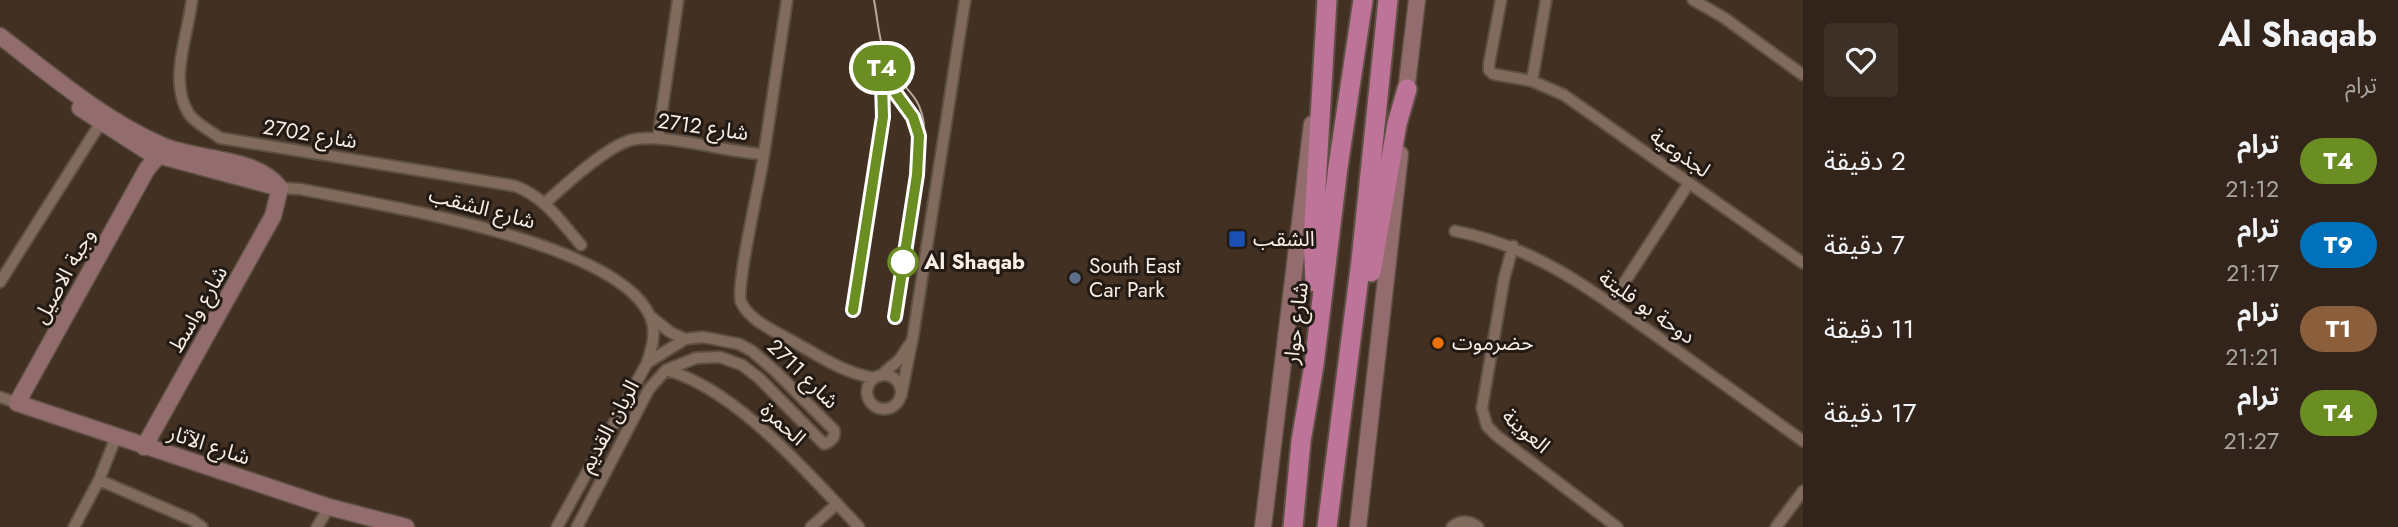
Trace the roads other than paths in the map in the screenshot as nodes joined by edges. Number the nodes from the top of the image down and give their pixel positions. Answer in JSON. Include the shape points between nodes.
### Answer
{"nodes":[{"id":1,"x":192,"y":0,"type":"edge"},
{"id":2,"x":678,"y":0,"type":"edge"},
{"id":3,"x":787,"y":0,"type":"edge"},
{"id":4,"x":965,"y":0,"type":"edge"},
{"id":5,"x":1327,"y":0,"type":"edge"},
{"id":6,"x":1363,"y":0,"type":"edge"},
{"id":7,"x":1388,"y":0,"type":"edge"},
{"id":8,"x":1417,"y":0,"type":"edge"},
{"id":9,"x":1501,"y":0,"type":"edge"},
{"id":10,"x":1546,"y":0,"type":"edge"},
{"id":11,"x":1693,"y":0,"type":"edge"},
{"id":12,"x":0,"y":36,"type":"edge"},
{"id":13,"x":0,"y":47,"type":"edge"},
{"id":14,"x":1803,"y":75,"type":"edge"},
{"id":15,"x":1532,"y":80,"type":"junction"},
{"id":16,"x":1407,"y":89,"type":"junction"},
{"id":17,"x":104,"y":118,"type":"junction"},
{"id":18,"x":658,"y":138,"type":"junction"},
{"id":19,"x":140,"y":148,"type":"junction"},
{"id":20,"x":764,"y":154,"type":"junction"},
{"id":21,"x":158,"y":156,"type":"junction"},
{"id":22,"x":147,"y":169,"type":"junction"},
{"id":23,"x":1689,"y":183,"type":"junction"},
{"id":24,"x":280,"y":188,"type":"junction"},
{"id":25,"x":545,"y":203,"type":"junction"},
{"id":26,"x":1455,"y":231,"type":"dead end"},
{"id":27,"x":581,"y":245,"type":"dead end"},
{"id":28,"x":1514,"y":246,"type":"junction"},
{"id":29,"x":1803,"y":263,"type":"edge"},
{"id":30,"x":1,"y":280,"type":"edge"},
{"id":31,"x":1611,"y":303,"type":"junction"},
{"id":32,"x":651,"y":317,"type":"junction"},
{"id":33,"x":913,"y":336,"type":"junction"},
{"id":34,"x":1317,"y":336,"type":"junction"},
{"id":35,"x":685,"y":339,"type":"junction"},
{"id":36,"x":1350,"y":343,"type":"junction"},
{"id":37,"x":647,"y":363,"type":"junction"},
{"id":38,"x":666,"y":370,"type":"junction"},
{"id":39,"x":843,"y":370,"type":"junction"},
{"id":40,"x":877,"y":377,"type":"junction"},
{"id":41,"x":901,"y":396,"type":"junction"},
{"id":42,"x":0,"y":397,"type":"edge"},
{"id":43,"x":867,"y":397,"type":"junction"},
{"id":44,"x":17,"y":403,"type":"junction"},
{"id":45,"x":116,"y":437,"type":"junction"},
{"id":46,"x":1803,"y":441,"type":"edge"},
{"id":47,"x":824,"y":444,"type":"joint"},
{"id":48,"x":144,"y":447,"type":"junction"},
{"id":49,"x":99,"y":480,"type":"junction"},
{"id":50,"x":1803,"y":491,"type":"edge"},
{"id":51,"x":1296,"y":500,"type":"junction"},
{"id":52,"x":837,"y":504,"type":"junction"},
{"id":53,"x":329,"y":507,"type":"junction"},
{"id":54,"x":75,"y":527,"type":"edge"},
{"id":55,"x":202,"y":527,"type":"edge"},
{"id":56,"x":317,"y":527,"type":"edge"},
{"id":57,"x":406,"y":527,"type":"edge"},
{"id":58,"x":557,"y":527,"type":"edge"},
{"id":59,"x":577,"y":527,"type":"edge"},
{"id":60,"x":811,"y":527,"type":"edge"},
{"id":61,"x":859,"y":527,"type":"edge"},
{"id":62,"x":1263,"y":527,"type":"edge"},
{"id":63,"x":1286,"y":527,"type":"edge"},
{"id":64,"x":1293,"y":527,"type":"edge"},
{"id":65,"x":1327,"y":527,"type":"edge"},
{"id":66,"x":1358,"y":527,"type":"edge"},
{"id":67,"x":1452,"y":527,"type":"edge"},
{"id":68,"x":1478,"y":527,"type":"edge"},
{"id":69,"x":1617,"y":527,"type":"edge"},
{"id":70,"x":1776,"y":527,"type":"edge"}],
"edges":[{"from":1,"to":25,"type":"street","name":"شارع 2702","via":[[179,78],[181,98],[191,116],[220,138],[515,187]]},
{"from":2,"to":18,"type":"street"},
{"from":3,"to":20,"type":"street","name":"شارع 2712"},
{"from":4,"to":33,"type":"street"},
{"from":5,"to":34,"type":"highway","via":[[1312,238]]},
{"from":5,"to":62,"type":"street","name":"شارع حوار"},
{"from":6,"to":34,"type":"highway","name":"شارع حوار"},
{"from":7,"to":36,"type":"highway"},
{"from":8,"to":16,"type":"street"},
{"from":9,"to":15,"type":"street","name":"لجذوعية","via":[[1489,70]]},
{"from":10,"to":15,"type":"street"},
{"from":11,"to":14,"type":"street"},
{"from":12,"to":17,"type":"street","name":"شارع الشقب"},
{"from":13,"to":17,"type":"street","name":"شارع الشقب"},
{"from":15,"to":23,"type":"street","name":"لجذوعية","via":[[1564,96]]},
{"from":16,"to":36,"type":"highway","via":[[1396,124],[1368,288]]},
{"from":16,"to":66,"type":"street"},
{"from":17,"to":19,"type":"street","name":"شارع الشقب"},
{"from":17,"to":24,"type":"street","name":"شارع الشقب","via":[[163,146],[265,173]]},
{"from":17,"to":30,"type":"street"},
{"from":18,"to":20,"type":"street","name":"شارع 2712"},
{"from":18,"to":25,"type":"street","name":"شارع 2712","via":[[621,144]]},
{"from":19,"to":21,"type":"street","name":"شارع الشقب"},
{"from":19,"to":22,"type":"street"},
{"from":20,"to":39,"type":"street","via":[[741,279],[741,302],[767,327]]},
{"from":21,"to":22,"type":"street","name":"وجبة الاصيل"},
{"from":21,"to":24,"type":"street","name":"شارع الشقب"},
{"from":22,"to":44,"type":"street","name":"وجبة الاصيل"},
{"from":23,"to":29,"type":"street","name":"لجذوعية"},
{"from":23,"to":31,"type":"street"},
{"from":24,"to":32,"type":"street","name":"شارع الشقب","via":[[496,230],[557,251],[620,282]]},
{"from":24,"to":48,"type":"street","name":"شارع واسط","via":[[274,216]]},
{"from":25,"to":27,"type":"street"},
{"from":26,"to":28,"type":"street","name":"دوحة بو فليتة"},
{"from":28,"to":31,"type":"street","name":"دوحة بو فليتة"},
{"from":28,"to":69,"type":"street","name":"العوينة","via":[[1504,279],[1482,408],[1484,420],[1497,436]]},
{"from":31,"to":46,"type":"street","name":"دوحة بو فليتة"},
{"from":32,"to":35,"type":"street","name":"شارع الشقب"},
{"from":32,"to":37,"type":"street","via":[[653,345]]},
{"from":33,"to":40,"type":"street","via":[[900,359]]},
{"from":33,"to":41,"type":"street"},
{"from":34,"to":51,"type":"highway","name":"شارع حوار"},
{"from":35,"to":37,"type":"street","name":"الريان القديم"},
{"from":35,"to":47,"type":"street","name":"شارع 2711","via":[[703,337],[752,351],[834,430]]},
{"from":36,"to":65,"type":"highway"},
{"from":37,"to":58,"type":"street","name":"الريان القديم"},
{"from":38,"to":47,"type":"street","name":"الريان القديم","via":[[696,358],[731,360],[760,378]]},
{"from":38,"to":52,"type":"street","name":"الحمرة","via":[[699,383],[753,421]]},
{"from":38,"to":59,"type":"street","name":"الريان القديم","via":[[649,390]]},
{"from":39,"to":40,"type":"street"},
{"from":39,"to":43,"type":"street"},
{"from":40,"to":41,"type":"street","via":[[887,375],[898,383]]},
{"from":40,"to":43,"type":"street","via":[[869,384]]},
{"from":41,"to":43,"type":"street","via":[[894,407],[882,410]]},
{"from":42,"to":44,"type":"street","name":"شارع الآثار"},
{"from":44,"to":45,"type":"street","name":"شارع الآثار"},
{"from":45,"to":48,"type":"street","name":"شارع الآثار"},
{"from":45,"to":49,"type":"street"},
{"from":48,"to":53,"type":"street","name":"شارع الآثار"},
{"from":49,"to":54,"type":"street"},
{"from":49,"to":55,"type":"street"},
{"from":50,"to":70,"type":"street"},
{"from":51,"to":63,"type":"highway"},
{"from":51,"to":64,"type":"highway","name":"شارع حوار"},
{"from":52,"to":60,"type":"street"},
{"from":52,"to":61,"type":"street","name":"الحمرة"},
{"from":53,"to":56,"type":"street"},
{"from":53,"to":57,"type":"street","name":"شارع الآثار"},
{"from":67,"to":68,"type":"street","via":[[1466,521]]}]}
